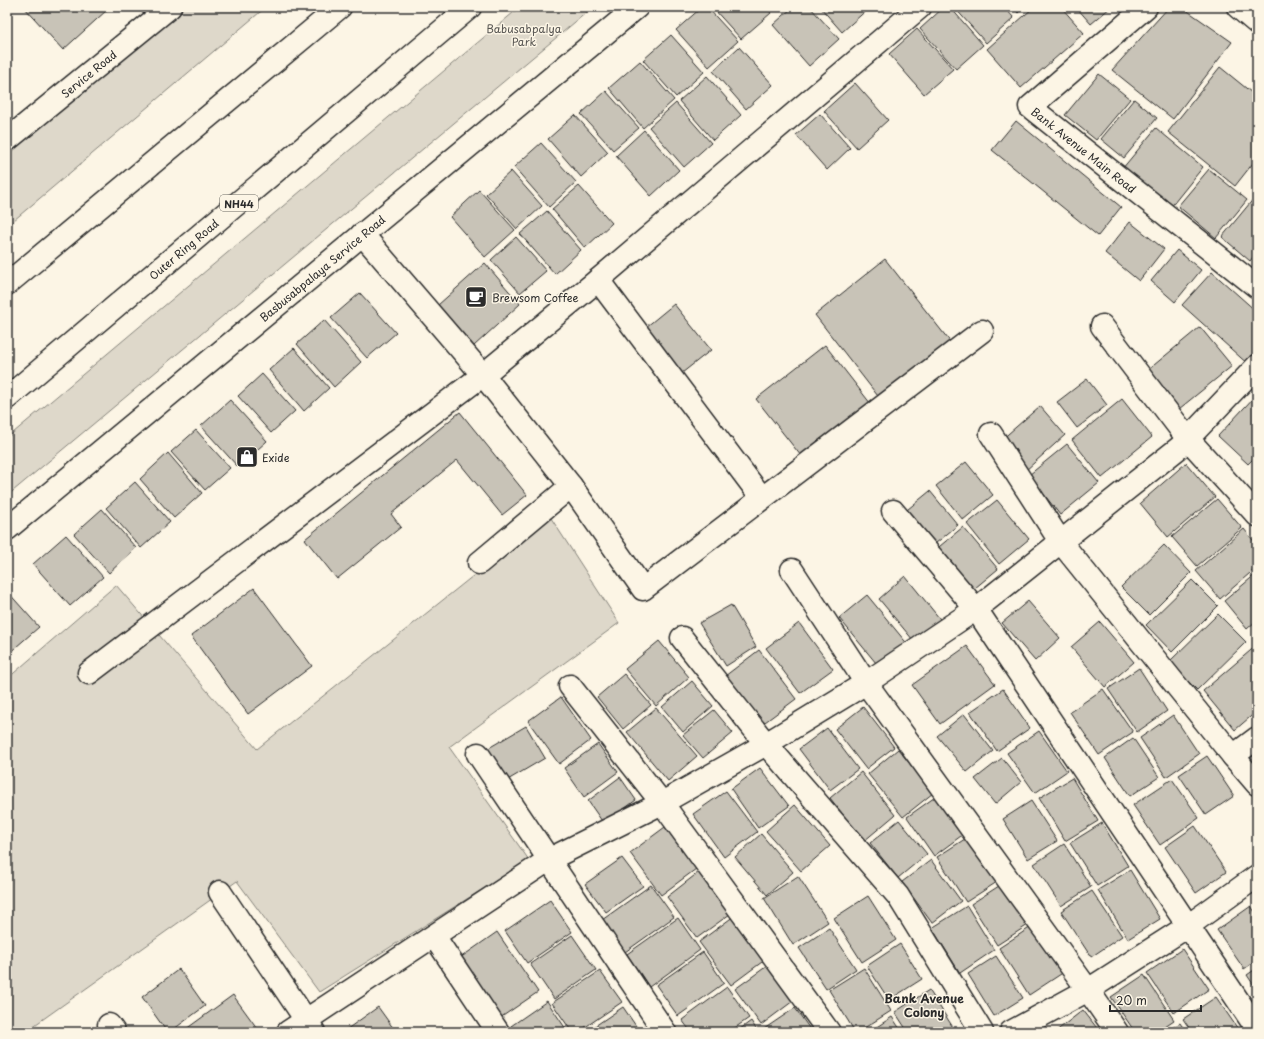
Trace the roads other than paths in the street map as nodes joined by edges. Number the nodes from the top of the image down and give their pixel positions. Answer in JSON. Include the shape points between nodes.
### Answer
{"nodes":[{"id":1,"x":170,"y":7,"type":"edge"},
{"id":2,"x":340,"y":7,"type":"edge"},
{"id":3,"x":470,"y":7,"type":"edge"},
{"id":4,"x":637,"y":7,"type":"edge"},
{"id":5,"x":920,"y":7,"type":"edge"},
{"id":6,"x":1146,"y":7,"type":"edge"},
{"id":7,"x":1238,"y":7,"type":"edge"},
{"id":8,"x":1257,"y":23,"type":"edge"},
{"id":9,"x":7,"y":140,"type":"edge"},
{"id":10,"x":362,"y":234,"type":"junction"},
{"id":11,"x":598,"y":280,"type":"junction"},
{"id":12,"x":7,"y":284,"type":"edge"},
{"id":13,"x":1257,"y":287,"type":"edge"},
{"id":14,"x":1102,"y":326,"type":"dead end"},
{"id":15,"x":982,"y":331,"type":"dead end"},
{"id":16,"x":1257,"y":366,"type":"edge"},
{"id":17,"x":483,"y":375,"type":"junction"},
{"id":18,"x":7,"y":398,"type":"edge"},
{"id":19,"x":991,"y":434,"type":"dead end"},
{"id":20,"x":1188,"y":439,"type":"junction"},
{"id":21,"x":571,"y":486,"type":"junction"},
{"id":22,"x":762,"y":498,"type":"junction"},
{"id":23,"x":893,"y":511,"type":"dead end"},
{"id":24,"x":1257,"y":515,"type":"edge"},
{"id":25,"x":7,"y":529,"type":"edge"},
{"id":26,"x":1060,"y":541,"type":"junction"},
{"id":27,"x":479,"y":563,"type":"dead end"},
{"id":28,"x":792,"y":570,"type":"dead end"},
{"id":29,"x":976,"y":609,"type":"junction"},
{"id":30,"x":682,"y":638,"type":"dead end"},
{"id":31,"x":89,"y":673,"type":"dead end"},
{"id":32,"x":866,"y":684,"type":"junction"},
{"id":33,"x":570,"y":686,"type":"dead end"},
{"id":34,"x":1257,"y":738,"type":"edge"},
{"id":35,"x":766,"y":744,"type":"junction"},
{"id":36,"x":478,"y":754,"type":"dead end"},
{"id":37,"x":1232,"y":756,"type":"junction"},
{"id":38,"x":1257,"y":784,"type":"edge"},
{"id":39,"x":662,"y":803,"type":"junction"},
{"id":40,"x":550,"y":860,"type":"junction"},
{"id":41,"x":1257,"y":876,"type":"edge"},
{"id":42,"x":220,"y":892,"type":"dead end"},
{"id":43,"x":1188,"y":926,"type":"junction"},
{"id":44,"x":434,"y":936,"type":"junction"},
{"id":45,"x":1088,"y":990,"type":"junction"},
{"id":46,"x":302,"y":1028,"type":"edge"},
{"id":47,"x":1257,"y":1029,"type":"edge"},
{"id":48,"x":498,"y":1032,"type":"edge"},
{"id":49,"x":665,"y":1032,"type":"edge"},
{"id":50,"x":829,"y":1032,"type":"edge"},
{"id":51,"x":982,"y":1032,"type":"edge"},
{"id":52,"x":1011,"y":1032,"type":"edge"},
{"id":53,"x":1117,"y":1032,"type":"edge"}],
"edges":[{"from":1,"to":9,"type":"main road","name":"Service Road"},
{"from":2,"to":12,"type":"main road"},
{"from":3,"to":18,"type":"main road","name":"Outer Ring Road","number":"NH44"},
{"from":4,"to":10,"type":"main road","name":"Basbusabpalaya Service Road"},
{"from":5,"to":11,"type":"main road"},
{"from":6,"to":13,"type":"main road","name":"Bank Avenue Main Road","via":[[1030,107]]},
{"from":7,"to":8,"type":"main road"},
{"from":10,"to":17,"type":"main road"},
{"from":10,"to":25,"type":"main road","name":"Basbusabpalaya Service Road"},
{"from":11,"to":17,"type":"main road"},
{"from":11,"to":22,"type":"main road"},
{"from":14,"to":20,"type":"main road"},
{"from":15,"to":22,"type":"main road"},
{"from":16,"to":20,"type":"main road"},
{"from":17,"to":21,"type":"main road"},
{"from":17,"to":31,"type":"main road"},
{"from":19,"to":26,"type":"main road"},
{"from":20,"to":24,"type":"main road"},
{"from":20,"to":26,"type":"main road"},
{"from":21,"to":22,"type":"main road","via":[[643,589]]},
{"from":21,"to":27,"type":"main road"},
{"from":23,"to":29,"type":"main road"},
{"from":26,"to":29,"type":"main road"},
{"from":26,"to":37,"type":"main road"},
{"from":28,"to":32,"type":"main road"},
{"from":29,"to":32,"type":"main road"},
{"from":29,"to":43,"type":"main road"},
{"from":30,"to":35,"type":"main road"},
{"from":32,"to":35,"type":"main road"},
{"from":32,"to":45,"type":"main road"},
{"from":33,"to":39,"type":"main road"},
{"from":34,"to":37,"type":"main road"},
{"from":35,"to":39,"type":"main road"},
{"from":35,"to":51,"type":"main road","via":[[898,896]]},
{"from":36,"to":40,"type":"main road"},
{"from":37,"to":38,"type":"main road"},
{"from":39,"to":40,"type":"main road"},
{"from":39,"to":50,"type":"main road"},
{"from":40,"to":44,"type":"main road"},
{"from":40,"to":49,"type":"main road"},
{"from":41,"to":43,"type":"main road"},
{"from":42,"to":46,"type":"main road"},
{"from":43,"to":45,"type":"main road"},
{"from":43,"to":47,"type":"main road"},
{"from":44,"to":46,"type":"main road"},
{"from":44,"to":48,"type":"main road"},
{"from":45,"to":52,"type":"main road"},
{"from":45,"to":53,"type":"main road"}]}
